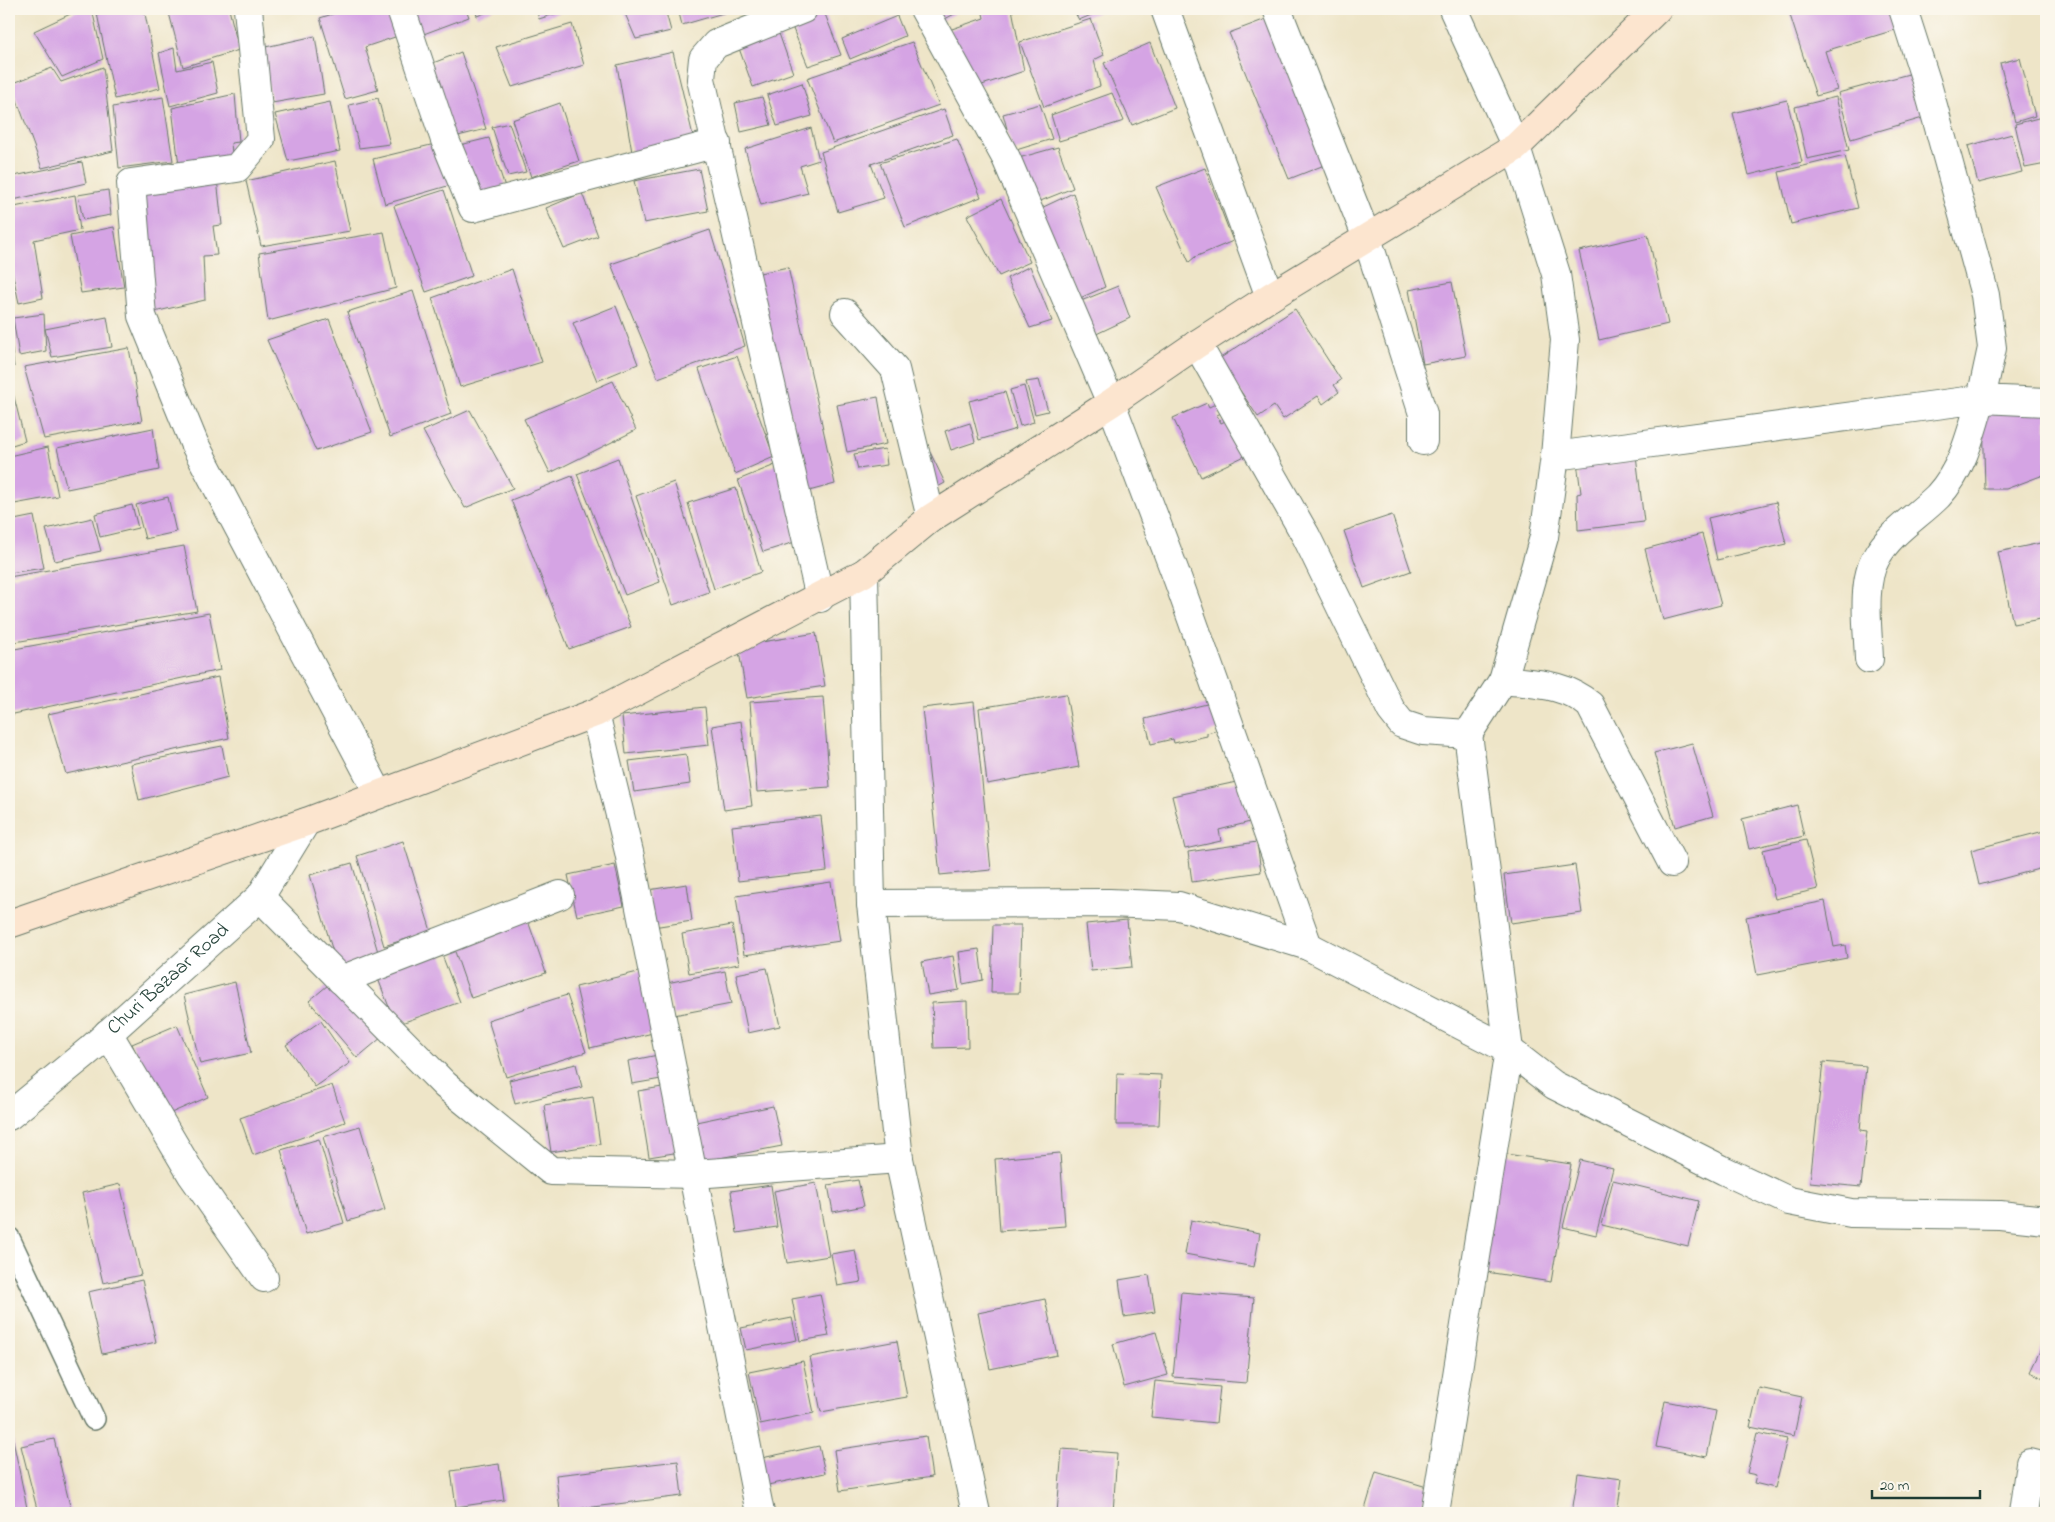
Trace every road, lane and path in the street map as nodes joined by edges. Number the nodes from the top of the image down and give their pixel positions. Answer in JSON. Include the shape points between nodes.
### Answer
{"nodes":[{"id":1,"x":248,"y":9,"type":"edge"},
{"id":2,"x":401,"y":9,"type":"edge"},
{"id":3,"x":803,"y":9,"type":"edge"},
{"id":4,"x":924,"y":9,"type":"edge"},
{"id":5,"x":1165,"y":9,"type":"edge"},
{"id":6,"x":1277,"y":9,"type":"edge"},
{"id":7,"x":1453,"y":9,"type":"edge"},
{"id":8,"x":1657,"y":9,"type":"edge"},
{"id":9,"x":1903,"y":9,"type":"edge"},
{"id":10,"x":717,"y":143,"type":"junction"},
{"id":11,"x":1516,"y":147,"type":"junction"},
{"id":12,"x":1367,"y":238,"type":"junction"},
{"id":13,"x":1270,"y":297,"type":"junction"},
{"id":14,"x":845,"y":313,"type":"dead end"},
{"id":15,"x":1197,"y":344,"type":"junction"},
{"id":16,"x":1981,"y":399,"type":"junction"},
{"id":17,"x":2046,"y":402,"type":"edge"},
{"id":18,"x":1111,"y":403,"type":"junction"},
{"id":19,"x":1423,"y":441,"type":"dead end"},
{"id":20,"x":1555,"y":456,"type":"junction"},
{"id":21,"x":932,"y":518,"type":"junction"},
{"id":22,"x":864,"y":573,"type":"junction"},
{"id":23,"x":820,"y":598,"type":"junction"},
{"id":24,"x":1869,"y":659,"type":"dead end"},
{"id":25,"x":1504,"y":680,"type":"junction"},
{"id":26,"x":594,"y":713,"type":"junction"},
{"id":27,"x":1468,"y":734,"type":"junction"},
{"id":28,"x":380,"y":794,"type":"junction"},
{"id":29,"x":306,"y":822,"type":"junction"},
{"id":30,"x":1672,"y":863,"type":"dead end"},
{"id":31,"x":560,"y":895,"type":"dead end"},
{"id":32,"x":260,"y":897,"type":"junction"},
{"id":33,"x":870,"y":904,"type":"junction"},
{"id":34,"x":9,"y":924,"type":"edge"},
{"id":35,"x":1308,"y":946,"type":"junction"},
{"id":36,"x":341,"y":980,"type":"junction"},
{"id":37,"x":108,"y":1033,"type":"junction"},
{"id":38,"x":1509,"y":1050,"type":"junction"},
{"id":39,"x":9,"y":1116,"type":"edge"},
{"id":40,"x":899,"y":1159,"type":"junction"},
{"id":41,"x":695,"y":1174,"type":"junction"},
{"id":42,"x":2046,"y":1220,"type":"edge"},
{"id":43,"x":9,"y":1238,"type":"edge"},
{"id":44,"x":264,"y":1278,"type":"dead end"},
{"id":45,"x":94,"y":1419,"type":"dead end"},
{"id":46,"x":2046,"y":1467,"type":"edge"},
{"id":47,"x":760,"y":1513,"type":"edge"},
{"id":48,"x":976,"y":1513,"type":"edge"},
{"id":49,"x":1435,"y":1513,"type":"edge"},
{"id":50,"x":2023,"y":1513,"type":"edge"}],
"edges":[{"from":1,"to":28,"type":"street","via":[[261,138],[237,168],[131,183],[142,316],[194,443]]},
{"from":2,"to":10,"type":"street","via":[[444,140],[473,208]]},
{"from":3,"to":10,"type":"street","via":[[716,44],[703,59],[701,79]]},
{"from":4,"to":18,"type":"street","via":[[1006,158]]},
{"from":5,"to":13,"type":"street"},
{"from":6,"to":12,"type":"street"},
{"from":7,"to":11,"type":"street"},
{"from":8,"to":11,"type":"main road"},
{"from":9,"to":16,"type":"street","via":[[1985,295],[1992,348]]},
{"from":10,"to":23,"type":"street","via":[[744,274]]},
{"from":11,"to":12,"type":"main road"},
{"from":11,"to":20,"type":"street","via":[[1558,284],[1565,340]]},
{"from":12,"to":13,"type":"main road"},
{"from":12,"to":19,"type":"street","via":[[1423,414]]},
{"from":13,"to":15,"type":"main road"},
{"from":14,"to":21,"type":"street","via":[[895,369]]},
{"from":15,"to":18,"type":"main road"},
{"from":15,"to":27,"type":"street","via":[[1306,536],[1391,710],[1402,724]]},
{"from":16,"to":17,"type":"street"},
{"from":16,"to":20,"type":"street"},
{"from":16,"to":24,"type":"street","via":[[1967,447],[1954,473],[1938,495],[1892,536],[1875,558],[1868,586]]},
{"from":18,"to":21,"type":"main road"},
{"from":18,"to":35,"type":"street","via":[[1178,580]]},
{"from":20,"to":25,"type":"street","via":[[1544,537]]},
{"from":21,"to":22,"type":"main road"},
{"from":22,"to":23,"type":"main road"},
{"from":22,"to":33,"type":"street"},
{"from":23,"to":26,"type":"main road"},
{"from":25,"to":27,"type":"street"},
{"from":25,"to":30,"type":"street","via":[[1576,693],[1590,705]]},
{"from":26,"to":28,"type":"main road"},
{"from":26,"to":41,"type":"street","via":[[629,852]]},
{"from":27,"to":38,"type":"street"},
{"from":28,"to":29,"type":"main road"},
{"from":29,"to":32,"type":"street","name":"Churi Bazaar Road"},
{"from":29,"to":34,"type":"main road"},
{"from":31,"to":36,"type":"street"},
{"from":32,"to":36,"type":"street"},
{"from":32,"to":37,"type":"street","name":"Churi Bazaar Road"},
{"from":33,"to":35,"type":"street","via":[[1109,903],[1179,906]]},
{"from":33,"to":40,"type":"street"},
{"from":35,"to":38,"type":"street"},
{"from":36,"to":41,"type":"street","via":[[445,1085],[551,1171]]},
{"from":37,"to":39,"type":"street","name":"Churi Bazaar Road"},
{"from":37,"to":44,"type":"street","via":[[192,1175]]},
{"from":38,"to":42,"type":"street","via":[[1554,1085],[1789,1201],[1851,1213],[2000,1215]]},
{"from":38,"to":49,"type":"street"},
{"from":40,"to":41,"type":"street"},
{"from":40,"to":48,"type":"street"},
{"from":41,"to":47,"type":"street"},
{"from":43,"to":45,"type":"lane"},
{"from":46,"to":50,"type":"street","via":[[2030,1464]]}]}
